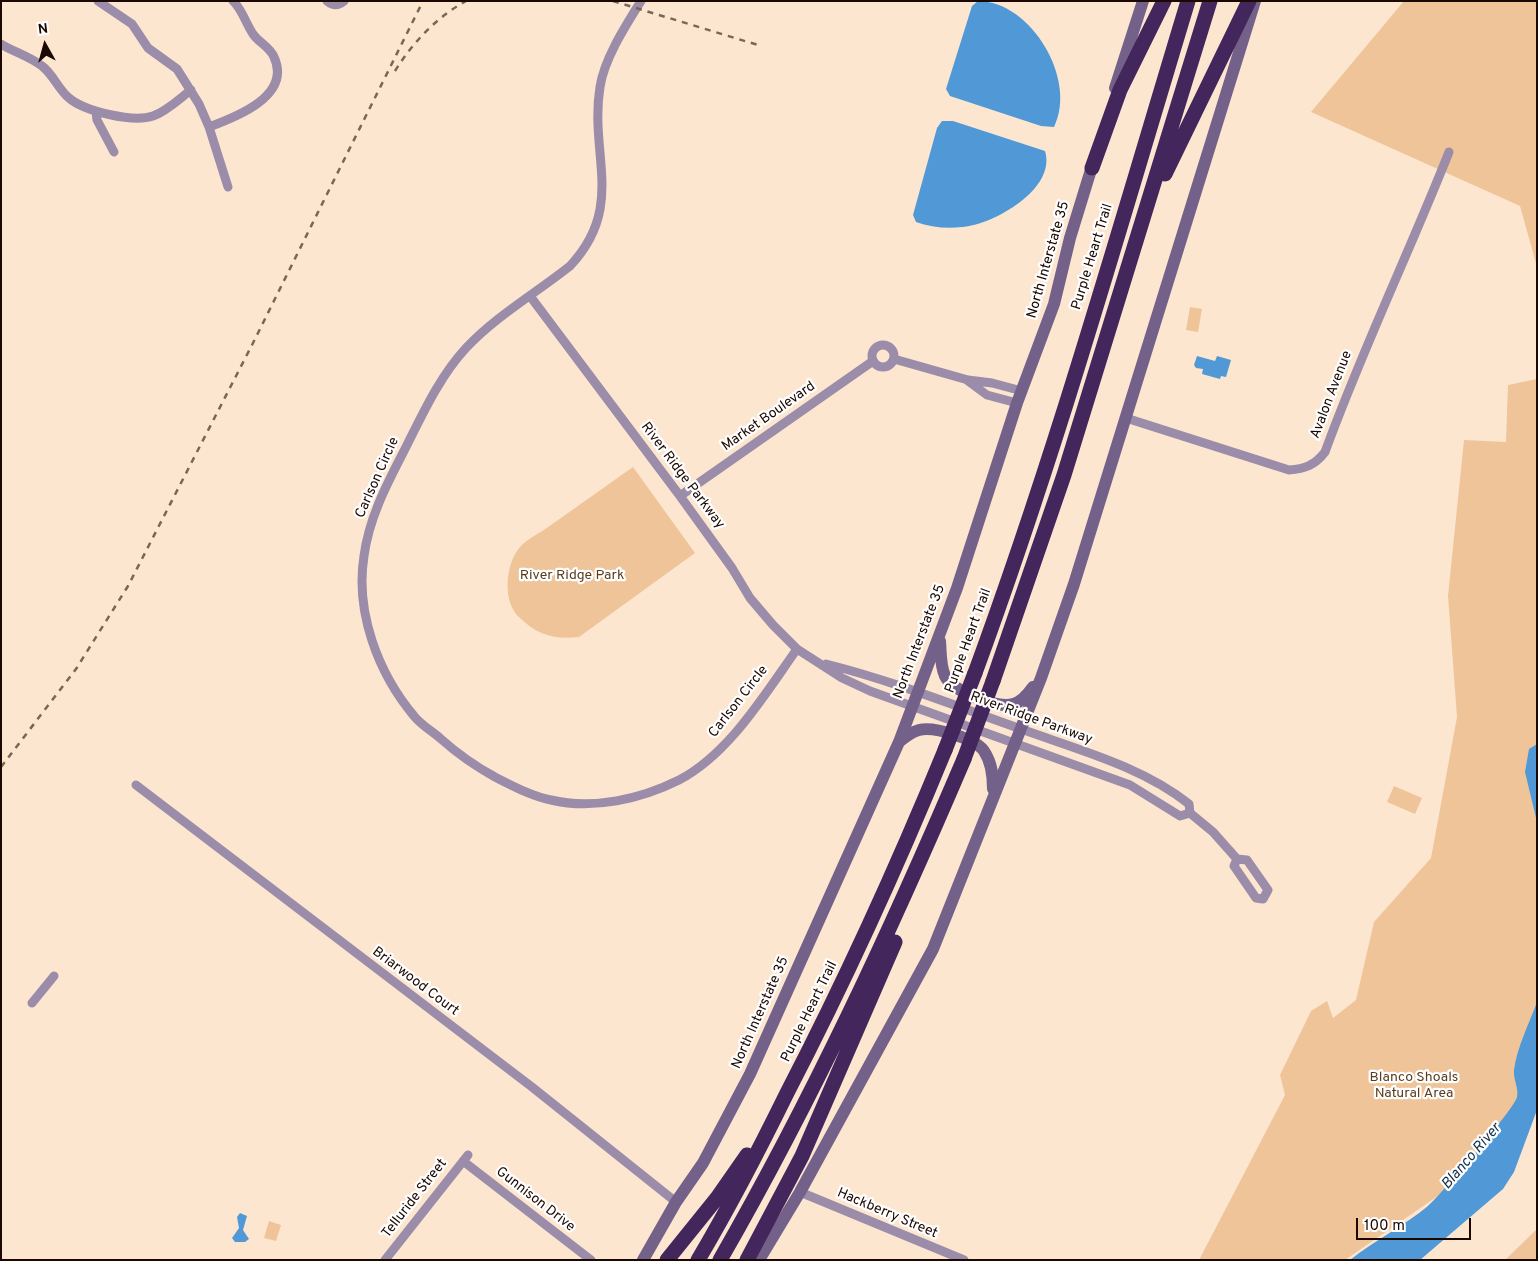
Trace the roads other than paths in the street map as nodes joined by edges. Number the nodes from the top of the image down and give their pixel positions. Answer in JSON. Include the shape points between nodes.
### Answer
{"nodes":[{"id":1,"x":98,"y":1,"type":"edge"},
{"id":2,"x":233,"y":1,"type":"edge"},
{"id":3,"x":327,"y":1,"type":"edge"},
{"id":4,"x":344,"y":1,"type":"edge"},
{"id":5,"x":641,"y":1,"type":"edge"},
{"id":6,"x":1143,"y":1,"type":"edge"},
{"id":7,"x":1164,"y":1,"type":"edge"},
{"id":8,"x":1188,"y":1,"type":"edge"},
{"id":9,"x":1210,"y":1,"type":"edge"},
{"id":10,"x":1249,"y":1,"type":"edge"},
{"id":11,"x":1255,"y":1,"type":"edge"},
{"id":12,"x":1,"y":44,"type":"edge"},
{"id":13,"x":191,"y":90,"type":"junction"},
{"id":14,"x":96,"y":112,"type":"junction"},
{"id":15,"x":209,"y":127,"type":"junction"},
{"id":16,"x":114,"y":152,"type":"dead end"},
{"id":17,"x":1449,"y":152,"type":"dead end"},
{"id":18,"x":1092,"y":168,"type":"junction"},
{"id":19,"x":228,"y":187,"type":"dead end"},
{"id":20,"x":1142,"y":223,"type":"junction"},
{"id":21,"x":530,"y":296,"type":"junction"},
{"id":22,"x":894,"y":359,"type":"junction"},
{"id":23,"x":873,"y":361,"type":"junction"},
{"id":24,"x":968,"y":380,"type":"junction"},
{"id":25,"x":1019,"y":397,"type":"junction"},
{"id":26,"x":1126,"y":418,"type":"junction"},
{"id":27,"x":680,"y":496,"type":"junction"},
{"id":28,"x":940,"y":636,"type":"junction"},
{"id":29,"x":797,"y":649,"type":"junction"},
{"id":30,"x":820,"y":662,"type":"junction"},
{"id":31,"x":1041,"y":678,"type":"junction"},
{"id":32,"x":918,"y":692,"type":"junction"},
{"id":33,"x":912,"y":706,"type":"junction"},
{"id":34,"x":1020,"y":729,"type":"junction"},
{"id":35,"x":899,"y":742,"type":"junction"},
{"id":36,"x":1015,"y":742,"type":"junction"},
{"id":37,"x":964,"y":759,"type":"junction"},
{"id":38,"x":136,"y":785,"type":"dead end"},
{"id":39,"x":994,"y":794,"type":"junction"},
{"id":40,"x":1190,"y":813,"type":"junction"},
{"id":41,"x":1237,"y":859,"type":"junction"},
{"id":42,"x":54,"y":976,"type":"dead end"},
{"id":43,"x":32,"y":1003,"type":"dead end"},
{"id":44,"x":788,"y":1093,"type":"junction"},
{"id":45,"x":465,"y":1158,"type":"joint"},
{"id":46,"x":800,"y":1192,"type":"junction"},
{"id":47,"x":676,"y":1202,"type":"junction"},
{"id":48,"x":385,"y":1260,"type":"edge"},
{"id":49,"x":591,"y":1260,"type":"edge"},
{"id":50,"x":643,"y":1260,"type":"edge"},
{"id":51,"x":667,"y":1260,"type":"edge"},
{"id":52,"x":698,"y":1260,"type":"edge"},
{"id":53,"x":720,"y":1260,"type":"edge"},
{"id":54,"x":747,"y":1260,"type":"edge"},
{"id":55,"x":759,"y":1260,"type":"edge"},
{"id":56,"x":964,"y":1260,"type":"edge"}],
"edges":[{"from":1,"to":13,"type":"street","via":[[132,24],[148,48],[177,69]]},
{"from":2,"to":15,"type":"street","via":[[253,36],[274,56],[274,84],[257,104]]},
{"from":3,"to":4,"type":"street","via":[[340,5]]},
{"from":5,"to":21,"type":"street","name":"Carlson Circle","via":[[616,43],[600,85],[601,210],[581,254]]},
{"from":6,"to":18,"type":"main road","name":"North Interstate 35"},
{"from":7,"to":18,"type":"highway","via":[[1120,90]]},
{"from":8,"to":44,"type":"highway","name":"Purple Heart Trail","bridge":true,"via":[[1003,597],[945,750],[876,912]]},
{"from":9,"to":20,"type":"highway"},
{"from":10,"to":20,"type":"highway"},
{"from":11,"to":26,"type":"main road"},
{"from":12,"to":14,"type":"street","via":[[44,67],[68,97]]},
{"from":13,"to":14,"type":"street","via":[[151,117]]},
{"from":13,"to":15,"type":"street"},
{"from":14,"to":16,"type":"street"},
{"from":15,"to":19,"type":"street"},
{"from":17,"to":26,"type":"street","name":"Avalon Avenue","via":[[1352,376],[1325,452],[1318,461],[1308,467],[1289,470]]},
{"from":18,"to":25,"type":"main road","name":"North Interstate 35","via":[[1054,304]]},
{"from":20,"to":37,"type":"highway","bridge":true,"via":[[1040,550]]},
{"from":21,"to":27,"type":"street","name":"River Ridge Parkway"},
{"from":21,"to":29,"type":"street","name":"Carlson Circle","via":[[467,347],[443,376],[373,516],[363,556],[362,591],[371,641],[386,674],[415,719],[460,756],[524,792],[552,801],[584,804],[617,800],[654,791],[709,760],[731,738]]},
{"from":22,"to":23,"type":"street","name":"Market Boulevard","via":[[884,367]]},
{"from":22,"to":23,"type":"street","name":"Market Boulevard","via":[[892,350],[881,345],[873,351]]},
{"from":22,"to":24,"type":"street","name":"Market Boulevard"},
{"from":23,"to":27,"type":"street","name":"Market Boulevard"},
{"from":24,"to":25,"type":"street","name":"Market Boulevard","via":[[992,383]]},
{"from":24,"to":25,"type":"street","name":"Market Boulevard","via":[[987,395]]},
{"from":25,"to":28,"type":"main road","name":"North Interstate 35"},
{"from":26,"to":31,"type":"main road"},
{"from":27,"to":29,"type":"street","name":"River Ridge Parkway","via":[[750,598]]},
{"from":28,"to":31,"type":"main road","via":[[945,676],[955,689],[1002,706],[1015,704],[1026,697]]},
{"from":28,"to":32,"type":"main road","name":"North Interstate 35"},
{"from":29,"to":30,"type":"street","name":"River Ridge Parkway"},
{"from":30,"to":32,"type":"street","name":"River Ridge Parkway","via":[[875,676]]},
{"from":30,"to":33,"type":"street","name":"River Ridge Parkway","via":[[849,681]]},
{"from":31,"to":34,"type":"main road"},
{"from":32,"to":33,"type":"main road","name":"North Interstate 35"},
{"from":32,"to":34,"type":"street","name":"River Ridge Parkway"},
{"from":33,"to":35,"type":"main road","name":"North Interstate 35"},
{"from":33,"to":36,"type":"street","name":"River Ridge Parkway"},
{"from":34,"to":36,"type":"main road"},
{"from":34,"to":40,"type":"street","name":"River Ridge Parkway","via":[[1150,779],[1190,804]]},
{"from":35,"to":39,"type":"main road","via":[[910,733],[934,729],[976,743],[984,750],[992,767]]},
{"from":35,"to":47,"type":"main road","name":"North Interstate 35","via":[[750,1074],[703,1163]]},
{"from":36,"to":39,"type":"main road"},
{"from":36,"to":40,"type":"street","name":"River Ridge Parkway","via":[[1130,785],[1180,816]]},
{"from":37,"to":53,"type":"highway","via":[[888,935],[849,1016],[789,1136]]},
{"from":37,"to":54,"type":"highway","via":[[933,852],[864,1016],[802,1156]]},
{"from":38,"to":47,"type":"street","name":"Briarwood Court","via":[[532,1087]]},
{"from":39,"to":46,"type":"main road","via":[[934,949]]},
{"from":40,"to":41,"type":"street","name":"River Ridge Parkway","via":[[1213,832]]},
{"from":41,"to":41,"type":"street","name":"River Ridge Parkway","via":[[1234,866],[1241,878],[1256,898],[1263,899],[1268,890],[1247,860]]},
{"from":42,"to":43,"type":"street"},
{"from":44,"to":51,"type":"highway","via":[[717,1198]]},
{"from":44,"to":52,"type":"highway","name":"Purple Heart Trail"},
{"from":45,"to":48,"type":"street","name":"Telluride Street"},
{"from":45,"to":49,"type":"street","name":"Gunnison Drive"},
{"from":46,"to":55,"type":"main road"},
{"from":46,"to":56,"type":"street","name":"Hackberry Street"},
{"from":47,"to":50,"type":"main road","name":"North Interstate 35"}]}
